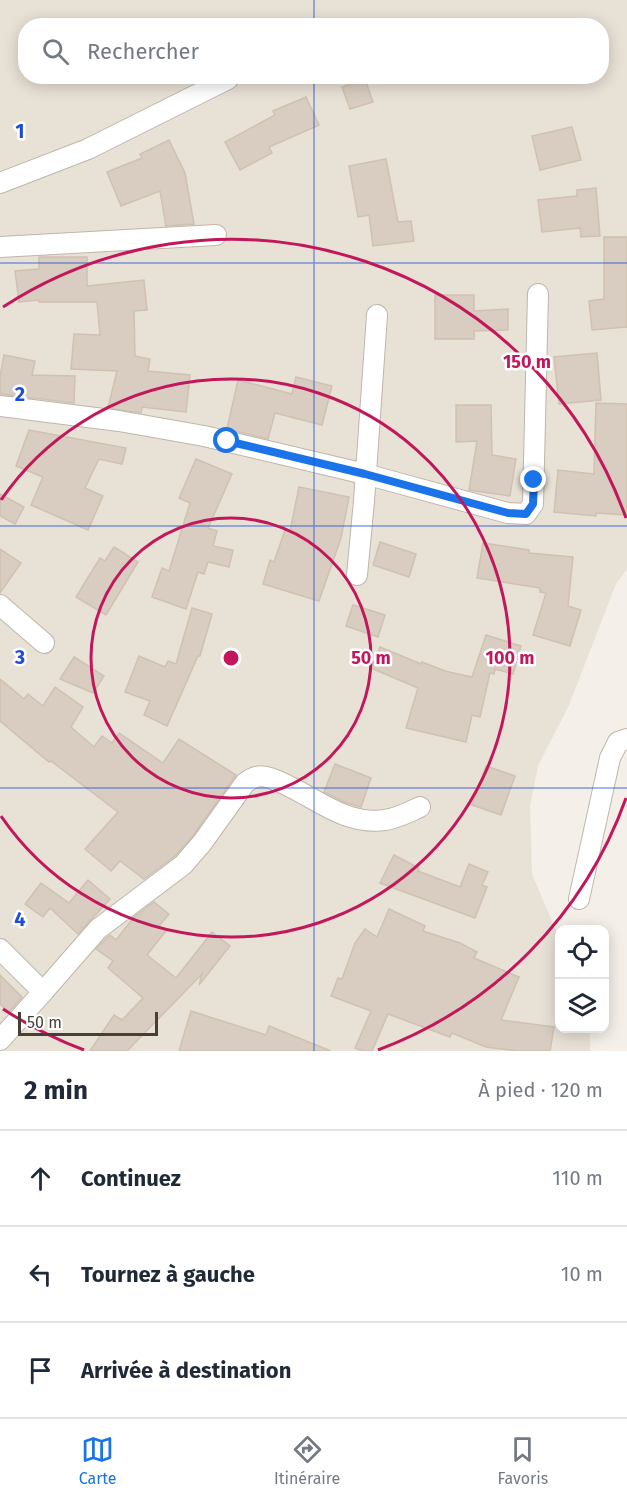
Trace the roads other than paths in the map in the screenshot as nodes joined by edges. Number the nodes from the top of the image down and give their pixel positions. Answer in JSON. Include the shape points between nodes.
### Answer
{"nodes":[{"id":1,"x":218,"y":84,"type":"edge"},
{"id":2,"x":0,"y":183,"type":"edge"},
{"id":3,"x":216,"y":235,"type":"dead end"},
{"id":4,"x":0,"y":247,"type":"edge"},
{"id":5,"x":538,"y":294,"type":"dead end"},
{"id":6,"x":377,"y":315,"type":"dead end"},
{"id":7,"x":0,"y":406,"type":"edge"},
{"id":8,"x":365,"y":474,"type":"junction"},
{"id":9,"x":357,"y":575,"type":"dead end"},
{"id":10,"x":0,"y":605,"type":"edge"},
{"id":11,"x":44,"y":643,"type":"dead end"},
{"id":12,"x":627,"y":740,"type":"edge"},
{"id":13,"x":420,"y":807,"type":"dead end"},
{"id":14,"x":579,"y":899,"type":"dead end"},
{"id":15,"x":0,"y":948,"type":"edge"},
{"id":16,"x":43,"y":992,"type":"junction"},
{"id":17,"x":0,"y":1040,"type":"edge"}],
"edges":[{"from":1,"to":2,"type":"street","via":[[88,149]]},
{"from":3,"to":4,"type":"street"},
{"from":5,"to":8,"type":"street","via":[[533,504],[526,514],[508,513]]},
{"from":6,"to":8,"type":"street"},
{"from":7,"to":8,"type":"street","via":[[204,436]]},
{"from":8,"to":9,"type":"street"},
{"from":10,"to":11,"type":"street"},
{"from":12,"to":14,"type":"street","via":[[618,741],[610,758]]},
{"from":13,"to":16,"type":"street","via":[[385,820],[366,820],[336,813],[269,777],[255,776],[245,783],[183,865],[98,929]]},
{"from":15,"to":16,"type":"street"},
{"from":16,"to":17,"type":"street"}]}
